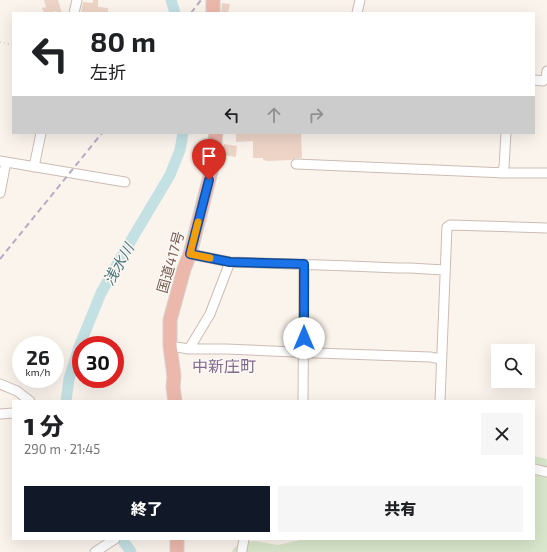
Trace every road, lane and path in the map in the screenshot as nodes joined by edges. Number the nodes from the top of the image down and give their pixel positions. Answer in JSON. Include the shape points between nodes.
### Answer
{"nodes":[{"id":1,"x":77,"y":0,"type":"edge"},
{"id":2,"x":213,"y":0,"type":"edge"},
{"id":3,"x":360,"y":0,"type":"edge"},
{"id":4,"x":74,"y":12,"type":"edge"},
{"id":5,"x":213,"y":12,"type":"edge"},
{"id":6,"x":357,"y":12,"type":"edge"},
{"id":7,"x":0,"y":42,"type":"edge"},
{"id":8,"x":12,"y":46,"type":"edge"},
{"id":9,"x":547,"y":71,"type":"edge"},
{"id":10,"x":535,"y":80,"type":"edge"},
{"id":11,"x":41,"y":134,"type":"edge"},
{"id":12,"x":216,"y":134,"type":"edge"},
{"id":13,"x":506,"y":134,"type":"edge"},
{"id":14,"x":3,"y":161,"type":"edge"},
{"id":15,"x":296,"y":164,"type":"dead end"},
{"id":16,"x":34,"y":167,"type":"junction"},
{"id":17,"x":499,"y":173,"type":"junction"},
{"id":18,"x":547,"y":173,"type":"edge"},
{"id":19,"x":125,"y":182,"type":"dead end"},
{"id":20,"x":0,"y":193,"type":"edge"},
{"id":21,"x":547,"y":228,"type":"edge"},
{"id":22,"x":190,"y":254,"type":"junction"},
{"id":23,"x":230,"y":262,"type":"junction"},
{"id":24,"x":304,"y":264,"type":"junction"},
{"id":25,"x":444,"y":270,"type":"junction"},
{"id":26,"x":170,"y":346,"type":"junction"},
{"id":27,"x":189,"y":349,"type":"junction"},
{"id":28,"x":304,"y":352,"type":"junction"},
{"id":29,"x":441,"y":359,"type":"junction"},
{"id":30,"x":0,"y":384,"type":"edge"},
{"id":31,"x":29,"y":400,"type":"edge"},
{"id":32,"x":175,"y":400,"type":"edge"},
{"id":33,"x":303,"y":400,"type":"edge"},
{"id":34,"x":440,"y":400,"type":"edge"},
{"id":35,"x":12,"y":413,"type":"edge"},
{"id":36,"x":0,"y":414,"type":"edge"},
{"id":37,"x":535,"y":470,"type":"edge"},
{"id":38,"x":547,"y":472,"type":"edge"},
{"id":39,"x":114,"y":540,"type":"edge"},
{"id":40,"x":177,"y":540,"type":"edge"},
{"id":41,"x":244,"y":540,"type":"edge"},
{"id":42,"x":97,"y":551,"type":"edge"},
{"id":43,"x":177,"y":552,"type":"edge"},
{"id":44,"x":242,"y":552,"type":"edge"}],
"edges":[{"from":1,"to":4,"type":"street"},
{"from":2,"to":5,"type":"highway"},
{"from":3,"to":6,"type":"street"},
{"from":7,"to":8,"type":"path"},
{"from":9,"to":10,"type":"street","via":[[543,81]]},
{"from":11,"to":16,"type":"street"},
{"from":12,"to":22,"type":"highway","name":"国道417号","via":[[211,172]]},
{"from":13,"to":17,"type":"street","via":[[504,167]]},
{"from":14,"to":16,"type":"street"},
{"from":14,"to":20,"type":"street"},
{"from":15,"to":17,"type":"street"},
{"from":16,"to":19,"type":"street"},
{"from":17,"to":18,"type":"street"},
{"from":21,"to":25,"type":"street","via":[[450,225],[447,227]]},
{"from":22,"to":23,"type":"street"},
{"from":22,"to":26,"type":"highway","name":"国道417号","via":[[170,320]]},
{"from":23,"to":24,"type":"street"},
{"from":23,"to":27,"type":"street","via":[[210,314]]},
{"from":24,"to":25,"type":"street"},
{"from":24,"to":28,"type":"street"},
{"from":25,"to":29,"type":"street"},
{"from":26,"to":27,"type":"street"},
{"from":26,"to":32,"type":"highway","name":"国道417号"},
{"from":27,"to":28,"type":"street"},
{"from":28,"to":29,"type":"street"},
{"from":28,"to":33,"type":"street"},
{"from":29,"to":34,"type":"street"},
{"from":30,"to":31,"type":"street","via":[[17,391]]},
{"from":35,"to":36,"type":"street"},
{"from":37,"to":38,"type":"street"},
{"from":39,"to":42,"type":"street"},
{"from":40,"to":43,"type":"highway"},
{"from":41,"to":44,"type":"street"}]}
